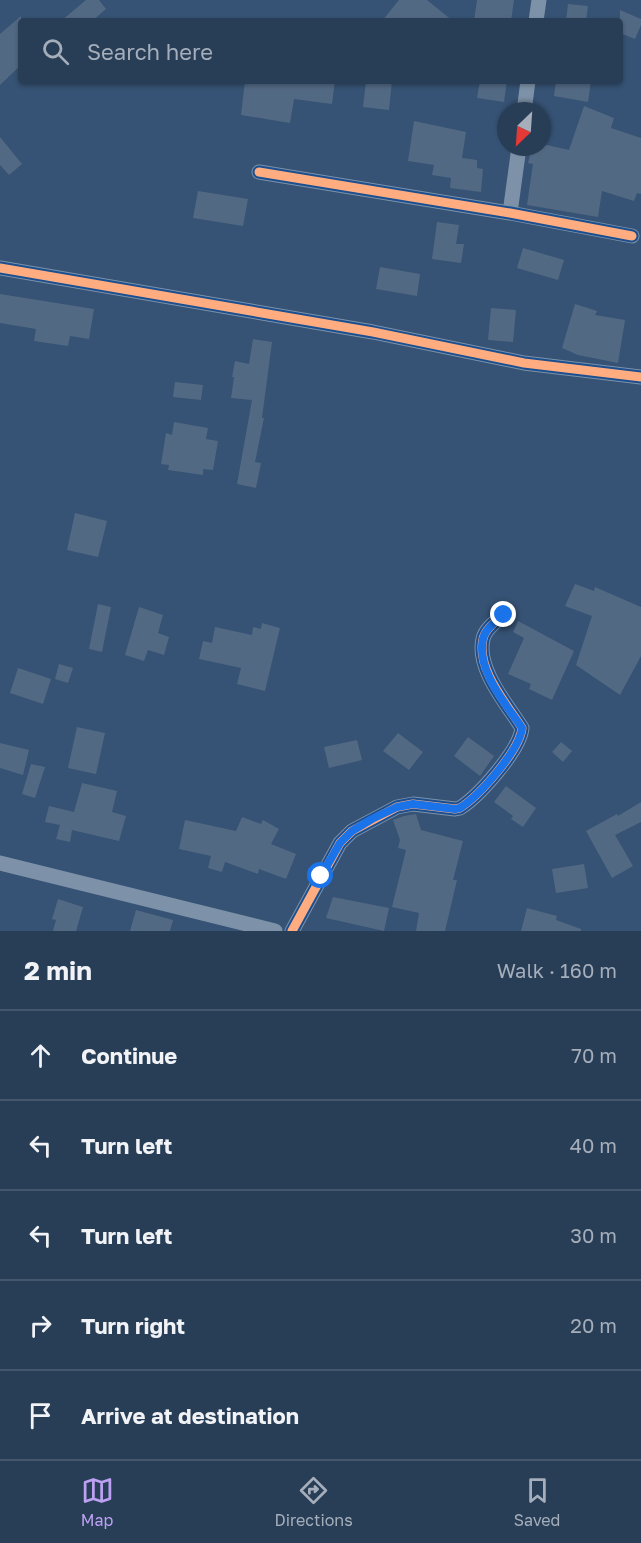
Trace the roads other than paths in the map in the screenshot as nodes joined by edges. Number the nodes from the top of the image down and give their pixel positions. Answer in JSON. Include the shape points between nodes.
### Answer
{"nodes":[{"id":1,"x":539,"y":0,"type":"edge"},
{"id":2,"x":536,"y":18,"type":"edge"},
{"id":3,"x":528,"y":84,"type":"edge"},
{"id":4,"x":525,"y":102,"type":"edge"},
{"id":5,"x":518,"y":156,"type":"edge"},
{"id":6,"x":259,"y":172,"type":"dead end"},
{"id":7,"x":510,"y":213,"type":"junction"},
{"id":8,"x":632,"y":236,"type":"dead end"},
{"id":9,"x":0,"y":268,"type":"edge"},
{"id":10,"x":641,"y":377,"type":"edge"},
{"id":11,"x":504,"y":615,"type":"dead end"},
{"id":12,"x":0,"y":862,"type":"edge"},
{"id":13,"x":275,"y":931,"type":"edge"},
{"id":14,"x":292,"y":931,"type":"edge"}],
"edges":[{"from":1,"to":2,"type":"street"},
{"from":3,"to":4,"type":"street"},
{"from":5,"to":7,"type":"street"},
{"from":6,"to":7,"type":"street"},
{"from":7,"to":8,"type":"street"},
{"from":9,"to":10,"type":"street","via":[[373,332],[524,363]]},
{"from":11,"to":14,"type":"street","via":[[488,629],[483,649],[488,677],[522,728],[514,748],[484,786],[460,808],[413,804],[397,807],[352,831],[340,843]]},
{"from":12,"to":13,"type":"street"}]}
